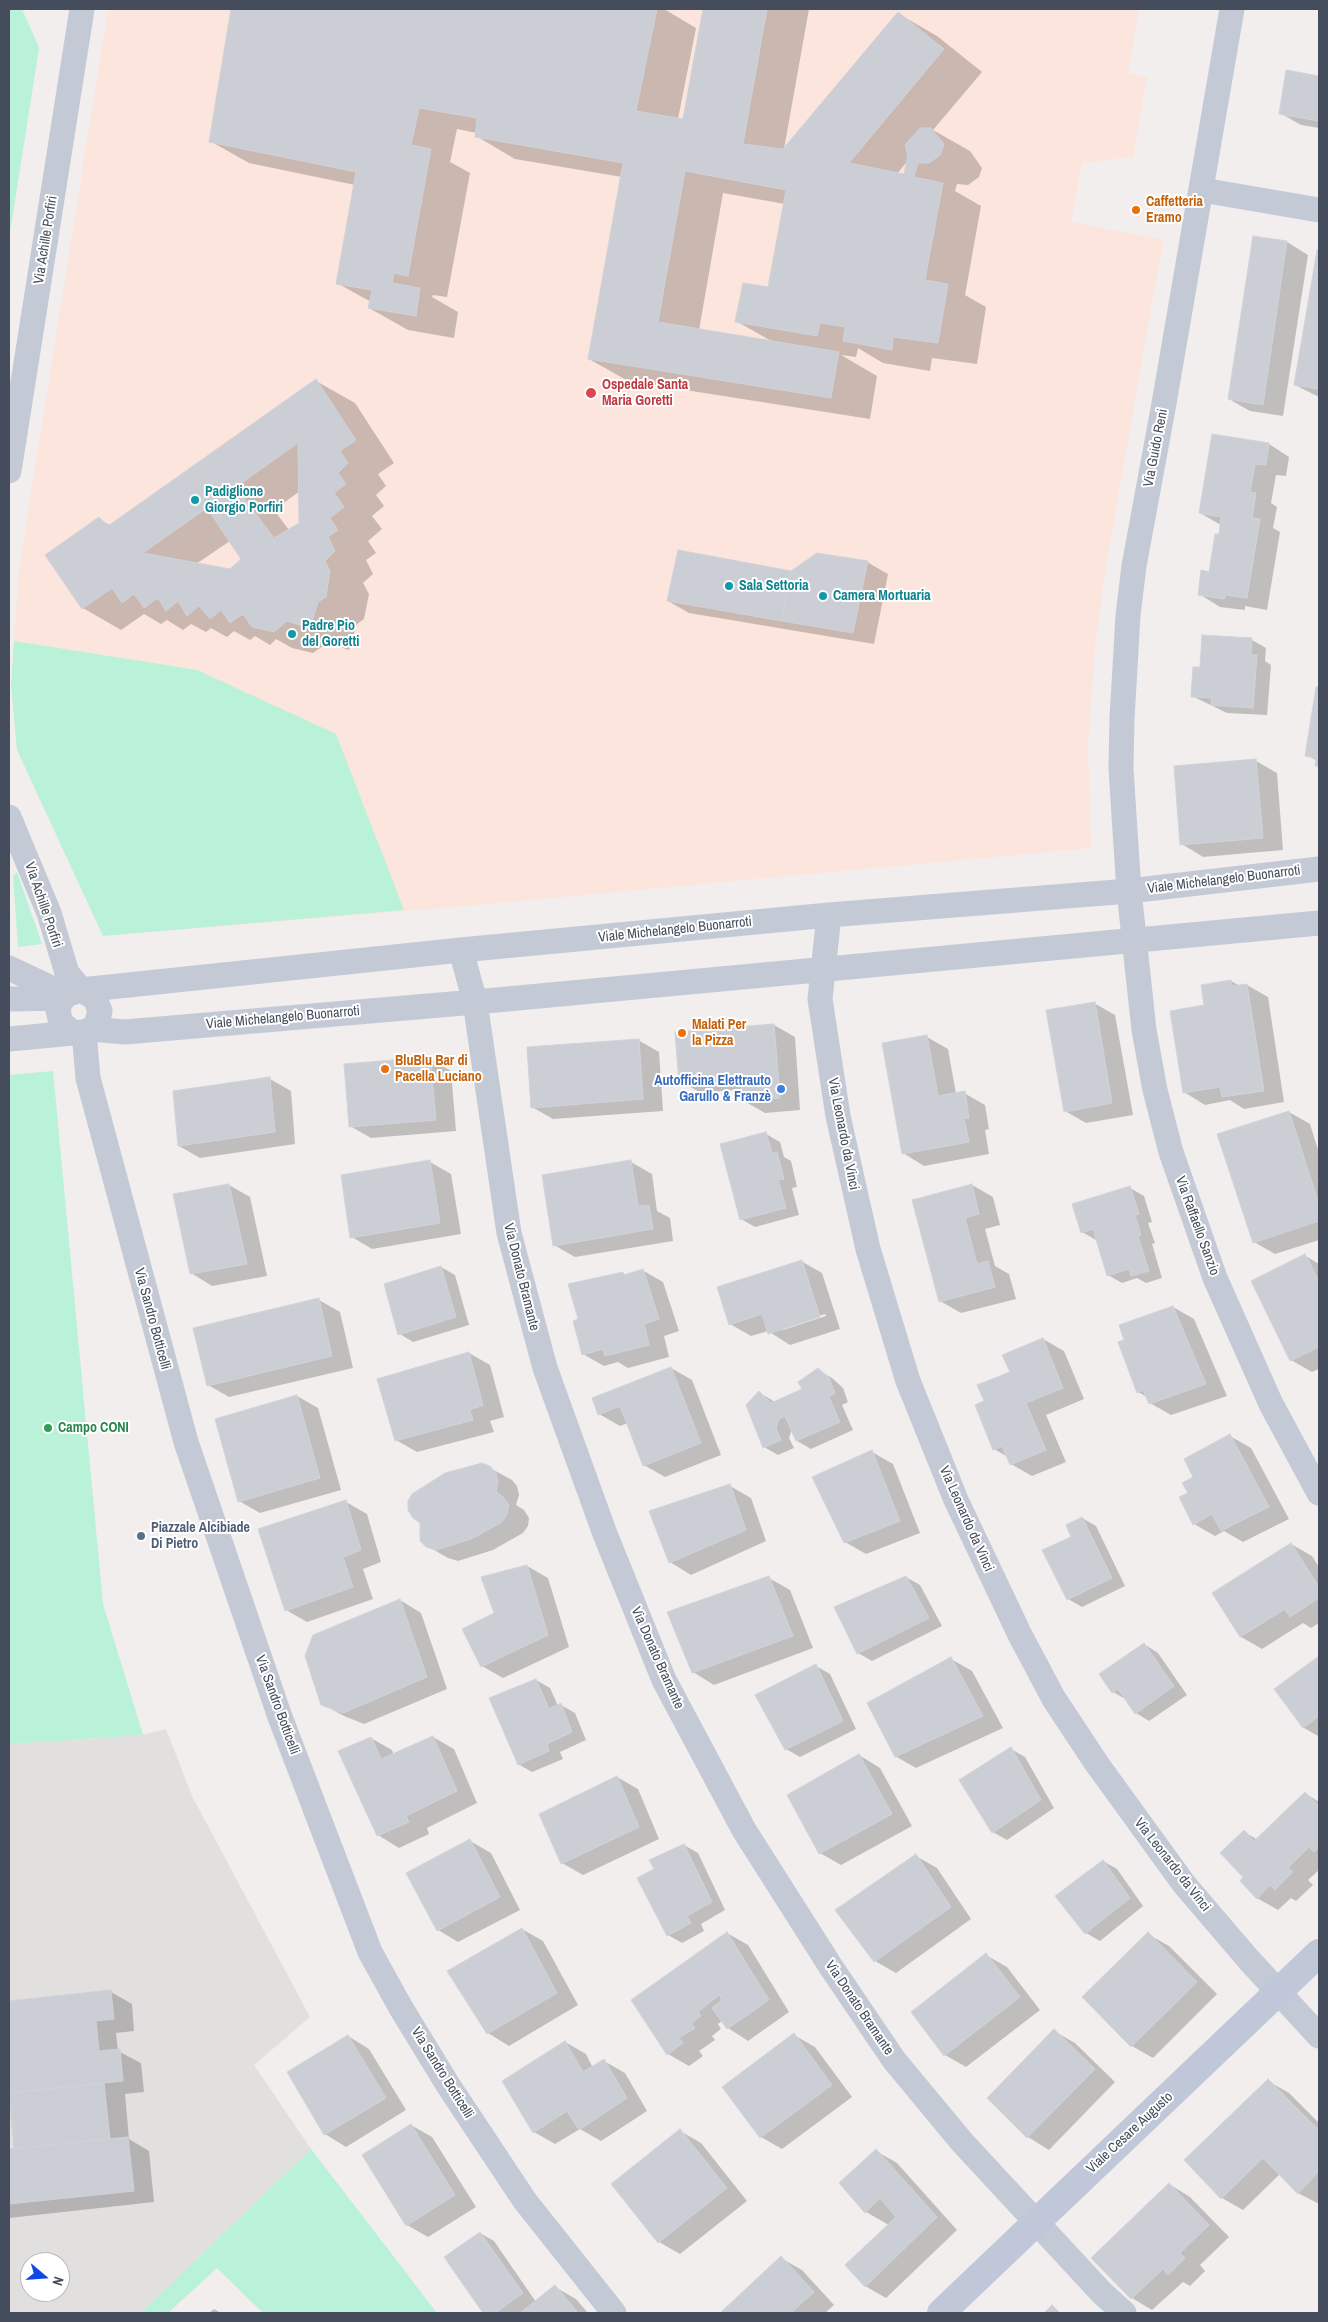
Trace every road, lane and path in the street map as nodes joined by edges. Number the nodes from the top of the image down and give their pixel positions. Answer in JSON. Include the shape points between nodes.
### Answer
{"nodes":[{"id":1,"x":82,"y":9,"type":"edge"},
{"id":2,"x":1232,"y":9,"type":"edge"},
{"id":3,"x":1202,"y":190,"type":"junction"},
{"id":4,"x":1319,"y":210,"type":"edge"},
{"id":5,"x":9,"y":471,"type":"edge"},
{"id":6,"x":9,"y":817,"type":"edge"},
{"id":7,"x":1319,"y":869,"type":"edge"},
{"id":8,"x":1129,"y":891,"type":"junction"},
{"id":9,"x":829,"y":915,"type":"junction"},
{"id":10,"x":1319,"y":923,"type":"edge"},
{"id":11,"x":1134,"y":941,"type":"junction"},
{"id":12,"x":461,"y":950,"type":"junction"},
{"id":13,"x":9,"y":968,"type":"edge"},
{"id":14,"x":822,"y":970,"type":"junction"},
{"id":15,"x":73,"y":993,"type":"junction"},
{"id":16,"x":9,"y":999,"type":"edge"},
{"id":17,"x":475,"y":1002,"type":"junction"},
{"id":18,"x":84,"y":1031,"type":"junction"},
{"id":19,"x":9,"y":1039,"type":"edge"},
{"id":20,"x":1319,"y":1493,"type":"edge"},
{"id":21,"x":1319,"y":1953,"type":"edge"},
{"id":22,"x":1279,"y":1992,"type":"junction"},
{"id":23,"x":1319,"y":2036,"type":"edge"},
{"id":24,"x":1037,"y":2222,"type":"junction"},
{"id":25,"x":614,"y":2313,"type":"edge"},
{"id":26,"x":941,"y":2313,"type":"edge"},
{"id":27,"x":1124,"y":2313,"type":"edge"}],
"edges":[{"from":1,"to":5,"type":"street","name":"Via Achille Porfiri"},
{"from":2,"to":3,"type":"street","name":"Via Guido Reni"},
{"from":3,"to":4,"type":"street"},
{"from":3,"to":8,"type":"street","name":"Via Guido Reni","via":[[1128,615],[1121,768]]},
{"from":6,"to":15,"type":"street","name":"Via Achille Porfiri","via":[[42,896]]},
{"from":7,"to":8,"type":"street","name":"Viale Michelangelo Buonarroti"},
{"from":8,"to":9,"type":"street","name":"Viale Michelangelo Buonarroti"},
{"from":8,"to":11,"type":"street","name":"Viale Michelangelo Buonarroti"},
{"from":9,"to":12,"type":"street","name":"Viale Michelangelo Buonarroti"},
{"from":9,"to":14,"type":"street"},
{"from":10,"to":11,"type":"street","name":"Viale Michelangelo Buonarroti"},
{"from":11,"to":14,"type":"street","name":"Viale Michelangelo Buonarroti"},
{"from":11,"to":20,"type":"street","name":"Via Raffaello Sanzio","via":[[1144,1030],[1155,1090],[1186,1198],[1240,1336],[1271,1404]]},
{"from":12,"to":15,"type":"street","name":"Viale Michelangelo Buonarroti"},
{"from":12,"to":17,"type":"street"},
{"from":13,"to":15,"type":"street"},
{"from":14,"to":17,"type":"street","name":"Viale Michelangelo Buonarroti"},
{"from":14,"to":22,"type":"street","name":"Via Leonardo da Vinci","via":[[820,999],[838,1116],[868,1249],[908,1381],[956,1500],[1020,1635],[1064,1715],[1184,1884]]},
{"from":15,"to":16,"type":"street","name":"Viale Michelangelo Buonarroti"},
{"from":15,"to":18,"type":"street","via":[[58,1010],[61,1023],[71,1032]]},
{"from":15,"to":18,"type":"street","via":[[95,998],[100,1011],[96,1024]]},
{"from":17,"to":18,"type":"street","name":"Viale Michelangelo Buonarroti","via":[[125,1032]]},
{"from":17,"to":24,"type":"street","name":"Via Donato Bramante","via":[[509,1233],[544,1368],[605,1534],[664,1680],[744,1830],[894,2060],[962,2142]]},
{"from":18,"to":19,"type":"street","name":"Viale Michelangelo Buonarroti"},
{"from":18,"to":25,"type":"street","name":"Via Sandro Botticelli","via":[[88,1078],[186,1442],[280,1717],[370,1952],[401,2008],[525,2201]]},
{"from":21,"to":22,"type":"main road","name":"Viale Cesare Augusto"},
{"from":22,"to":23,"type":"street","name":"Via Leonardo da Vinci"},
{"from":22,"to":24,"type":"main road","name":"Viale Cesare Augusto"},
{"from":24,"to":26,"type":"main road","name":"Viale Cesare Augusto"},
{"from":24,"to":27,"type":"street","name":"Via Donato Bramante"}]}
